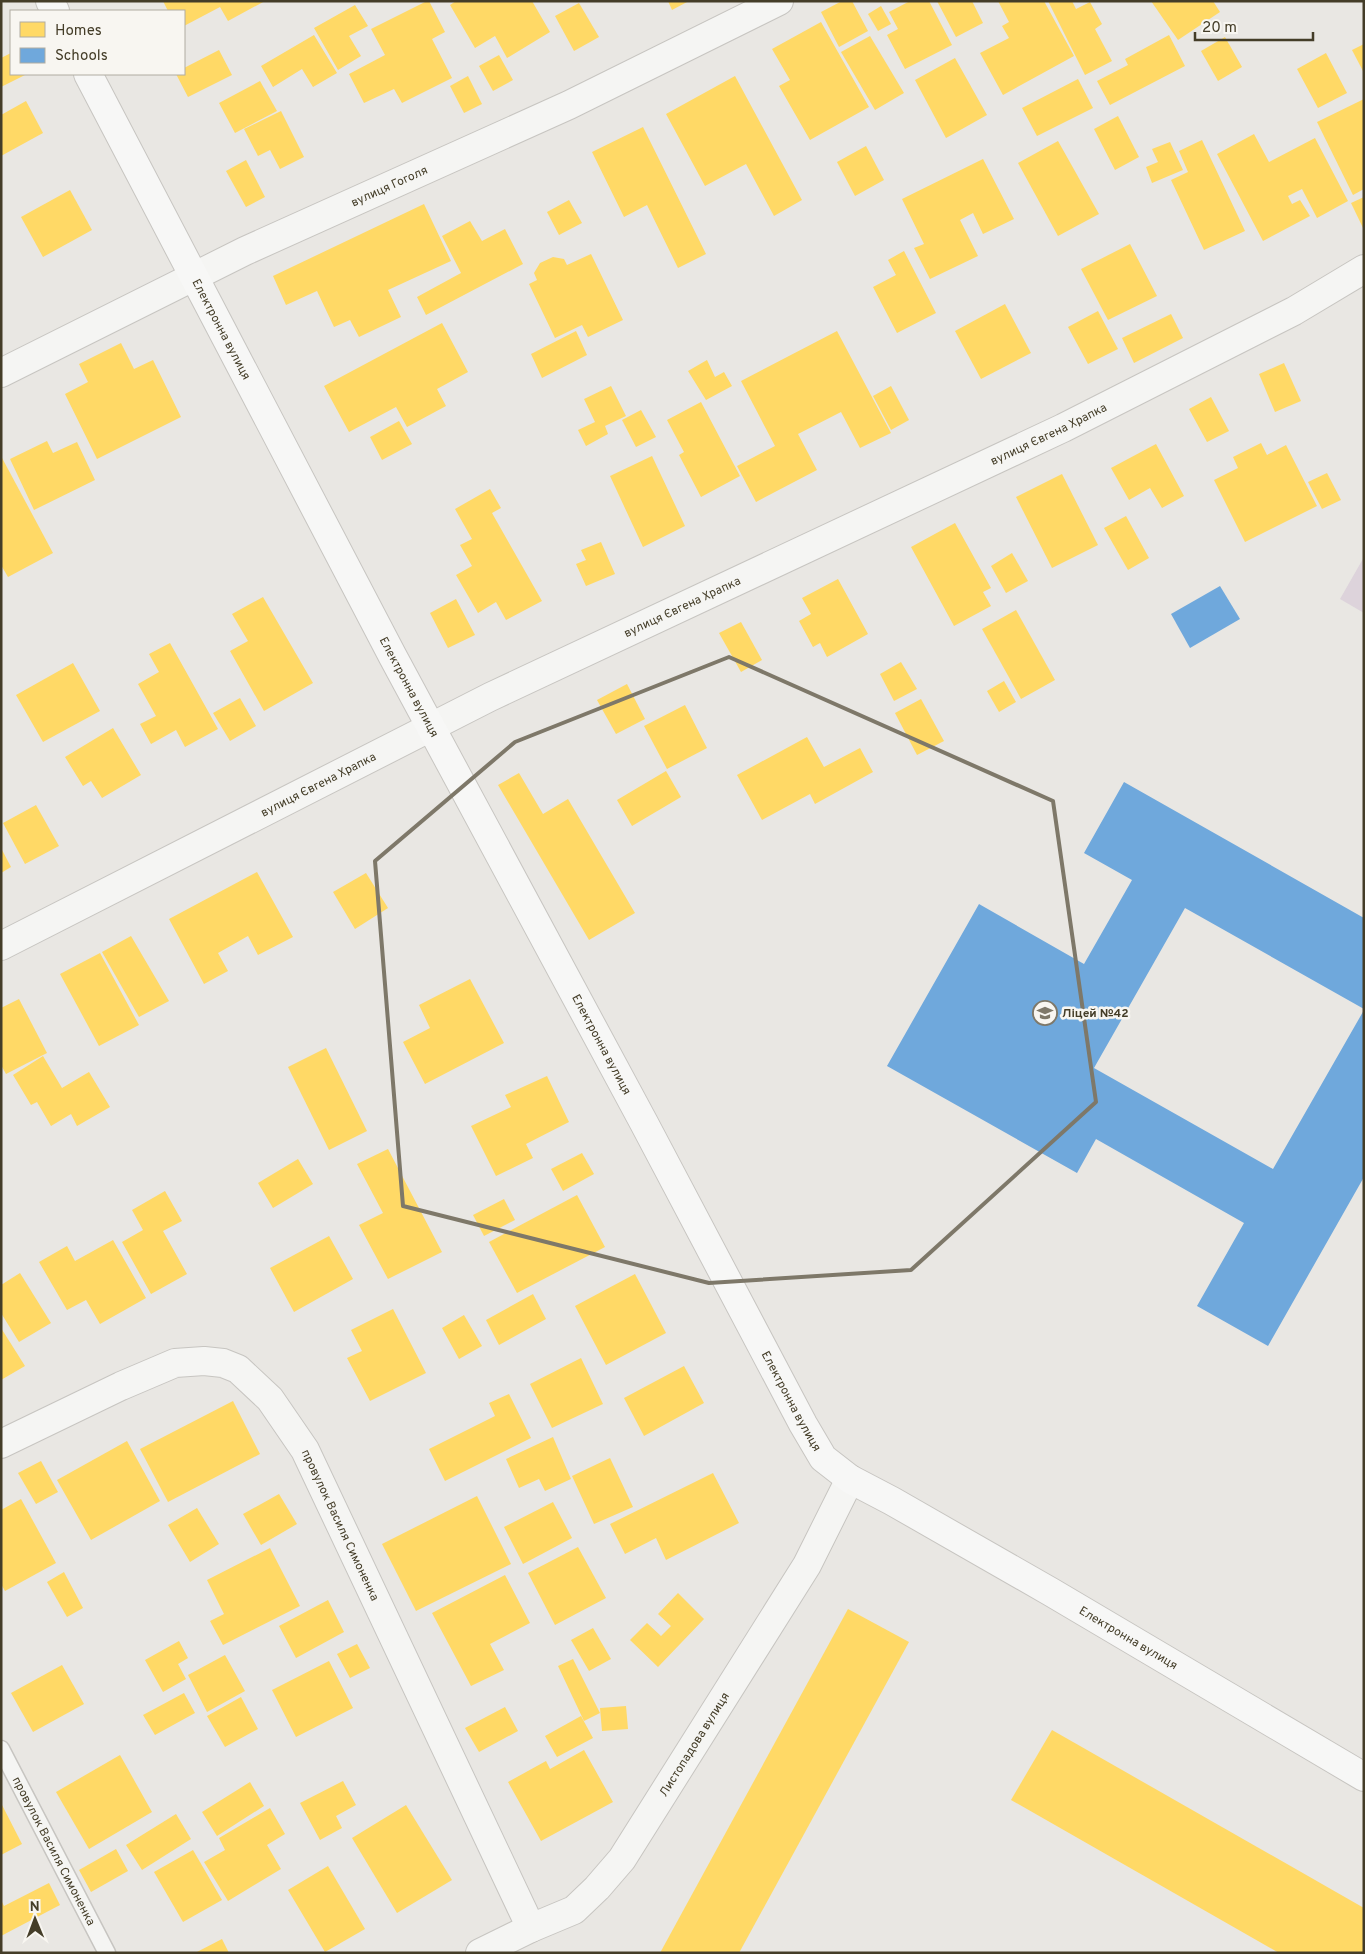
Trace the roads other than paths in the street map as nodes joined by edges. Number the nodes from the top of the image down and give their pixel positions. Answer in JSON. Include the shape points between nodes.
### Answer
{"nodes":[{"id":1,"x":779,"y":1,"type":"edge"},
{"id":2,"x":89,"y":75,"type":"edge"},
{"id":3,"x":1364,"y":269,"type":"edge"},
{"id":4,"x":193,"y":276,"type":"junction"},
{"id":5,"x":1,"y":372,"type":"edge"},
{"id":6,"x":431,"y":726,"type":"junction"},
{"id":7,"x":1,"y":946,"type":"edge"},
{"id":8,"x":1,"y":1444,"type":"edge"},
{"id":9,"x":850,"y":1479,"type":"junction"},
{"id":10,"x":1,"y":1749,"type":"edge"},
{"id":11,"x":1364,"y":1777,"type":"edge"},
{"id":12,"x":531,"y":1928,"type":"junction"},
{"id":13,"x":107,"y":1953,"type":"edge"},
{"id":14,"x":480,"y":1953,"type":"edge"}],
"edges":[{"from":1,"to":4,"type":"street","name":"вулиця Гоголя","via":[[569,105]]},
{"from":2,"to":4,"type":"street","name":"Електронна вулиця"},
{"from":3,"to":6,"type":"street","name":"вулиця Євгена Храпка","via":[[1294,311],[1062,428]]},
{"from":4,"to":5,"type":"street","name":"вулиця Гоголя"},
{"from":4,"to":6,"type":"street","name":"Електронна вулиця"},
{"from":6,"to":7,"type":"street","name":"вулиця Євгена Храпка"},
{"from":6,"to":9,"type":"street","name":"Електронна вулиця","via":[[803,1424],[823,1458]]},
{"from":8,"to":12,"type":"street","name":"провулок Василя Симоненка","via":[[176,1363],[204,1361],[238,1369],[270,1399],[305,1450]]},
{"from":9,"to":11,"type":"street","name":"Електронна вулиця","via":[[1043,1588]]},
{"from":9,"to":12,"type":"street","name":"Листопадова вулиця","via":[[807,1564],[622,1859],[574,1910]]},
{"from":10,"to":13,"type":"lane","name":"провулок Василя Симоненка"},
{"from":12,"to":14,"type":"street","name":"Листопадова вулиця"}]}
